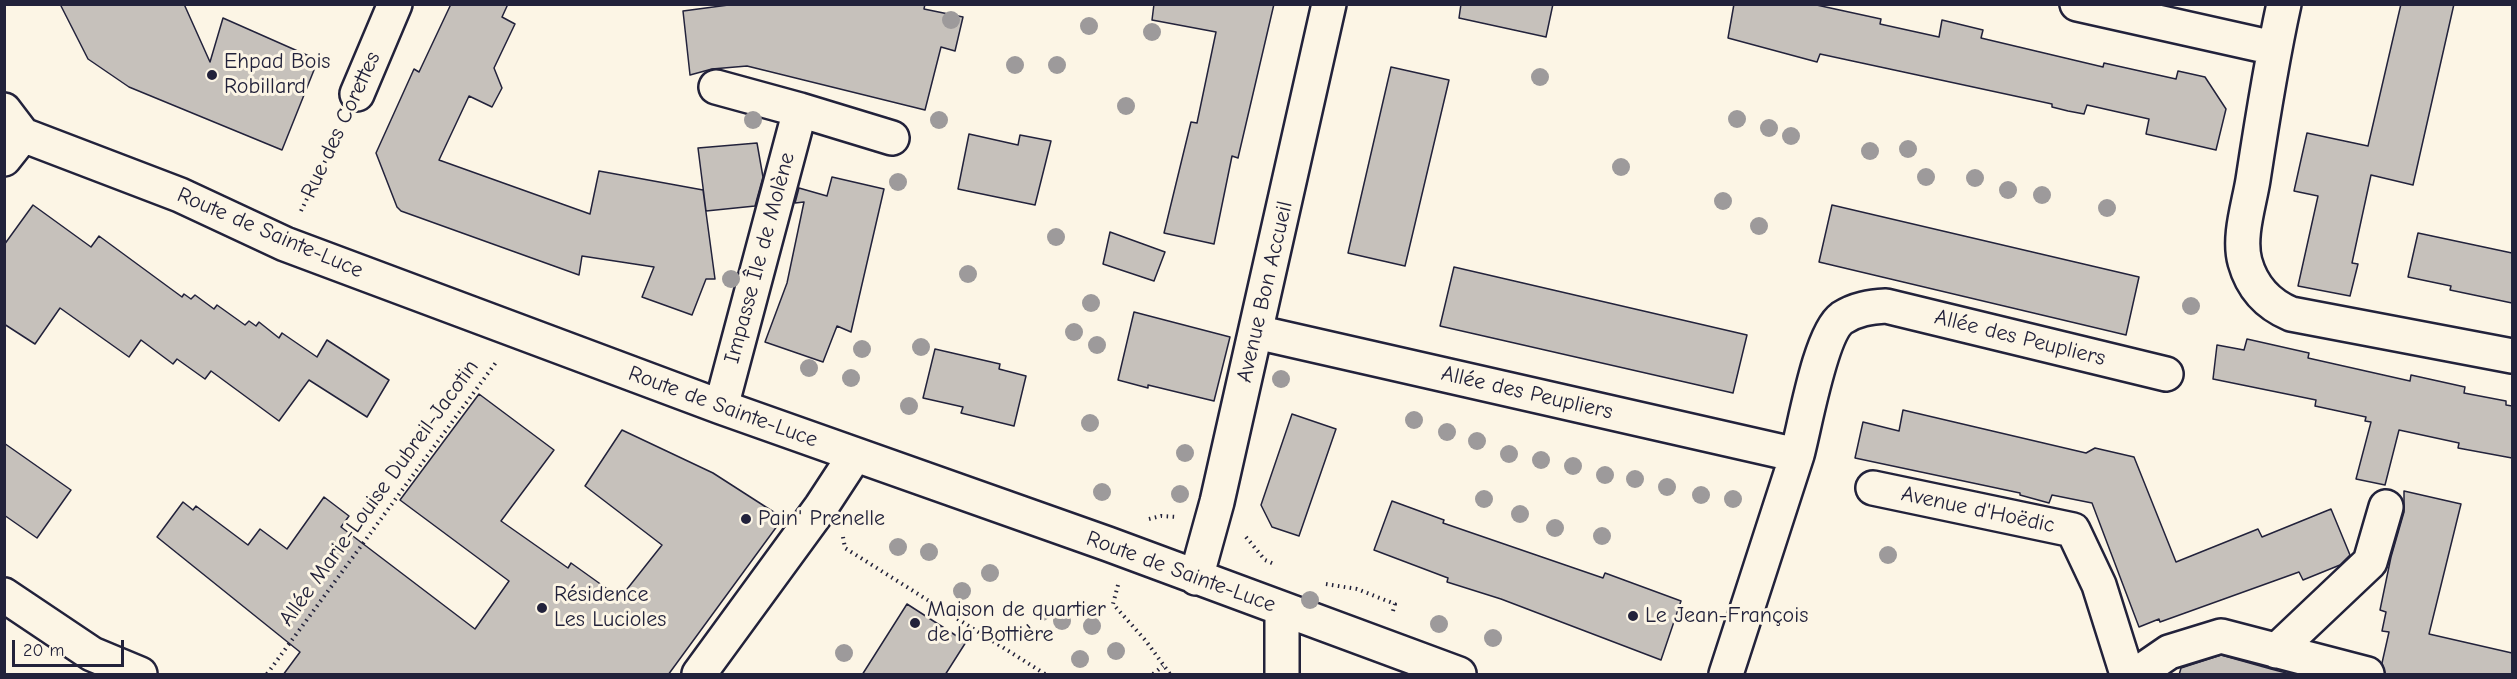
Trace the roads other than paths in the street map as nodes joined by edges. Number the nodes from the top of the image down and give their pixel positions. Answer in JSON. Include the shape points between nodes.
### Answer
{"nodes":[{"id":1,"x":395,"y":4,"type":"edge"},
{"id":2,"x":1329,"y":4,"type":"edge"},
{"id":3,"x":2077,"y":4,"type":"edge"},
{"id":4,"x":2284,"y":4,"type":"edge"},
{"id":5,"x":2274,"y":48,"type":"junction"},
{"id":6,"x":716,"y":87,"type":"dead end"},
{"id":7,"x":357,"y":94,"type":"road end"},
{"id":8,"x":800,"y":110,"type":"junction"},
{"id":9,"x":10,"y":135,"type":"edge"},
{"id":10,"x":892,"y":138,"type":"dead end"},
{"id":11,"x":1256,"y":332,"type":"junction"},
{"id":12,"x":2512,"y":356,"type":"edge"},
{"id":13,"x":2166,"y":374,"type":"dead end"},
{"id":14,"x":720,"y":407,"type":"junction"},
{"id":15,"x":855,"y":455,"type":"junction"},
{"id":16,"x":1797,"y":455,"type":"junction"},
{"id":17,"x":1873,"y":488,"type":"dead end"},
{"id":18,"x":2386,"y":507,"type":"dead end"},
{"id":19,"x":1196,"y":578,"type":"junction"},
{"id":20,"x":4,"y":595,"type":"edge"},
{"id":21,"x":1282,"y":609,"type":"junction"},
{"id":22,"x":2276,"y":651,"type":"junction"},
{"id":23,"x":140,"y":675,"type":"edge"},
{"id":24,"x":699,"y":675,"type":"edge"},
{"id":25,"x":1282,"y":675,"type":"edge"},
{"id":26,"x":1460,"y":675,"type":"edge"},
{"id":27,"x":1726,"y":675,"type":"edge"},
{"id":28,"x":2127,"y":675,"type":"edge"},
{"id":29,"x":2137,"y":675,"type":"edge"},
{"id":30,"x":2367,"y":675,"type":"edge"}],
"edges":[{"from":1,"to":7,"type":"street","name":"Rue des Corettes"},
{"from":2,"to":11,"type":"street","name":"Avenue Bon Accueil"},
{"from":3,"to":5,"type":"street"},
{"from":4,"to":5,"type":"street"},
{"from":5,"to":12,"type":"street","via":[[2242,245],[2250,278],[2259,292],[2291,314]]},
{"from":6,"to":8,"type":"street"},
{"from":8,"to":10,"type":"street"},
{"from":8,"to":14,"type":"street","name":"Impasse Île de Molène"},
{"from":9,"to":14,"type":"street","name":"Route de Sainte-Luce","via":[[180,195],[285,244]]},
{"from":11,"to":16,"type":"street","name":"Allée des Peupliers"},
{"from":11,"to":19,"type":"street","name":"Avenue Bon Accueil"},
{"from":13,"to":16,"type":"street","name":"Allée des Peupliers","via":[[1886,306],[1865,307],[1840,319],[1826,340]]},
{"from":14,"to":15,"type":"street","name":"Route de Sainte-Luce"},
{"from":15,"to":19,"type":"street","name":"Route de Sainte-Luce"},
{"from":15,"to":24,"type":"street"},
{"from":16,"to":27,"type":"street","name":"Allée des Peupliers"},
{"from":17,"to":28,"type":"street","name":"Avenue d'Hoëdic","via":[[2073,530],[2099,585]]},
{"from":18,"to":22,"type":"street","via":[[2370,562]]},
{"from":19,"to":21,"type":"street","name":"Route de Sainte-Luce"},
{"from":20,"to":23,"type":"street","via":[[92,654]]},
{"from":21,"to":25,"type":"street"},
{"from":21,"to":26,"type":"street","name":"Route de Sainte-Luce"},
{"from":22,"to":29,"type":"street","via":[[2222,636],[2169,652]]},
{"from":22,"to":30,"type":"street"}]}
